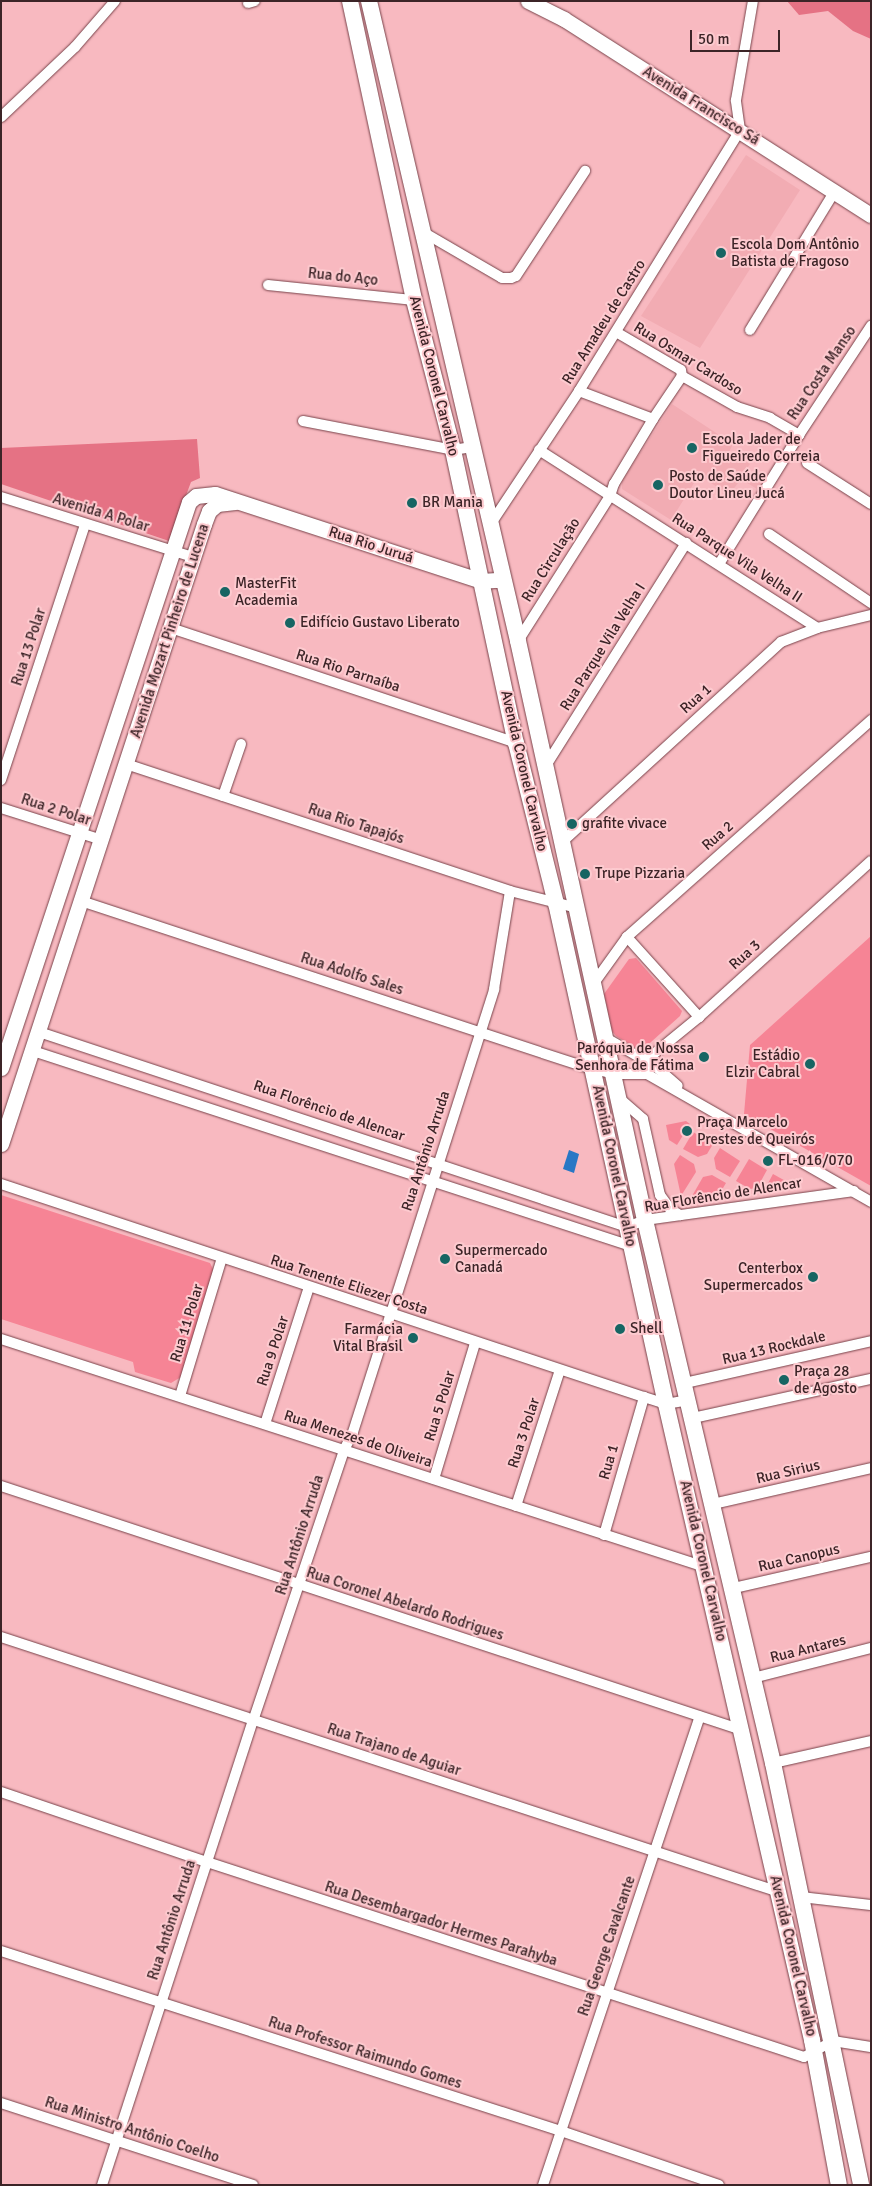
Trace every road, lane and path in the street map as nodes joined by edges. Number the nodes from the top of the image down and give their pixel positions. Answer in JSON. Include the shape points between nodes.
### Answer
{"nodes":[{"id":1,"x":115,"y":1,"type":"edge"},
{"id":2,"x":350,"y":1,"type":"edge"},
{"id":3,"x":369,"y":1,"type":"edge"},
{"id":4,"x":528,"y":1,"type":"edge"},
{"id":5,"x":753,"y":1,"type":"edge"},
{"id":6,"x":1,"y":117,"type":"edge"},
{"id":7,"x":740,"y":130,"type":"junction"},
{"id":8,"x":585,"y":171,"type":"dead end"},
{"id":9,"x":835,"y":191,"type":"junction"},
{"id":10,"x":871,"y":215,"type":"edge"},
{"id":11,"x":423,"y":232,"type":"junction"},
{"id":12,"x":268,"y":284,"type":"dead end"},
{"id":13,"x":414,"y":300,"type":"junction"},
{"id":14,"x":871,"y":326,"type":"edge"},
{"id":15,"x":750,"y":330,"type":"dead end"},
{"id":16,"x":616,"y":332,"type":"junction"},
{"id":17,"x":682,"y":376,"type":"junction"},
{"id":18,"x":579,"y":391,"type":"junction"},
{"id":19,"x":653,"y":420,"type":"junction"},
{"id":20,"x":303,"y":421,"type":"dead end"},
{"id":21,"x":798,"y":435,"type":"junction"},
{"id":22,"x":472,"y":447,"type":"junction"},
{"id":23,"x":453,"y":450,"type":"junction"},
{"id":24,"x":539,"y":450,"type":"junction"},
{"id":25,"x":807,"y":463,"type":"dead end"},
{"id":26,"x":610,"y":496,"type":"junction"},
{"id":27,"x":1,"y":497,"type":"edge"},
{"id":28,"x":240,"y":502,"type":"junction"},
{"id":29,"x":871,"y":504,"type":"edge"},
{"id":30,"x":85,"y":524,"type":"junction"},
{"id":31,"x":490,"y":526,"type":"junction"},
{"id":32,"x":769,"y":534,"type":"dead end"},
{"id":33,"x":686,"y":543,"type":"junction"},
{"id":34,"x":172,"y":550,"type":"junction"},
{"id":35,"x":193,"y":557,"type":"junction"},
{"id":36,"x":719,"y":564,"type":"junction"},
{"id":37,"x":502,"y":577,"type":"junction"},
{"id":38,"x":481,"y":582,"type":"junction"},
{"id":39,"x":871,"y":603,"type":"edge"},
{"id":40,"x":871,"y":615,"type":"edge"},
{"id":41,"x":170,"y":628,"type":"junction"},
{"id":42,"x":817,"y":628,"type":"junction"},
{"id":43,"x":518,"y":641,"type":"junction"},
{"id":44,"x":871,"y":720,"type":"edge"},
{"id":45,"x":241,"y":744,"type":"dead end"},
{"id":46,"x":516,"y":744,"type":"junction"},
{"id":47,"x":126,"y":764,"type":"junction"},
{"id":48,"x":545,"y":767,"type":"junction"},
{"id":49,"x":1,"y":780,"type":"edge"},
{"id":50,"x":223,"y":796,"type":"junction"},
{"id":51,"x":1,"y":808,"type":"edge"},
{"id":52,"x":79,"y":832,"type":"junction"},
{"id":53,"x":102,"y":840,"type":"junction"},
{"id":54,"x":562,"y":842,"type":"junction"},
{"id":55,"x":871,"y":861,"type":"edge"},
{"id":56,"x":510,"y":892,"type":"junction"},
{"id":57,"x":82,"y":901,"type":"junction"},
{"id":58,"x":556,"y":903,"type":"junction"},
{"id":59,"x":577,"y":908,"type":"junction"},
{"id":60,"x":627,"y":937,"type":"junction"},
{"id":61,"x":594,"y":983,"type":"junction"},
{"id":62,"x":699,"y":1017,"type":"junction"},
{"id":63,"x":480,"y":1031,"type":"junction"},
{"id":64,"x":39,"y":1032,"type":"junction"},
{"id":65,"x":606,"y":1038,"type":"junction"},
{"id":66,"x":33,"y":1051,"type":"junction"},
{"id":67,"x":650,"y":1056,"type":"junction"},
{"id":68,"x":1,"y":1068,"type":"edge"},
{"id":69,"x":592,"y":1069,"type":"junction"},
{"id":70,"x":614,"y":1074,"type":"junction"},
{"id":71,"x":647,"y":1074,"type":"junction"},
{"id":72,"x":686,"y":1096,"type":"junction"},
{"id":73,"x":619,"y":1098,"type":"junction"},
{"id":74,"x":5,"y":1116,"type":"edge"},
{"id":75,"x":1,"y":1144,"type":"edge"},
{"id":76,"x":438,"y":1164,"type":"junction"},
{"id":77,"x":433,"y":1181,"type":"junction"},
{"id":78,"x":1,"y":1184,"type":"edge"},
{"id":79,"x":854,"y":1191,"type":"junction"},
{"id":80,"x":871,"y":1202,"type":"edge"},
{"id":81,"x":680,"y":1215,"type":"junction"},
{"id":82,"x":645,"y":1220,"type":"junction"},
{"id":83,"x":627,"y":1227,"type":"junction"},
{"id":84,"x":631,"y":1246,"type":"junction"},
{"id":85,"x":222,"y":1258,"type":"junction"},
{"id":86,"x":309,"y":1287,"type":"junction"},
{"id":87,"x":390,"y":1314,"type":"junction"},
{"id":88,"x":1,"y":1339,"type":"edge"},
{"id":89,"x":871,"y":1341,"type":"edge"},
{"id":90,"x":475,"y":1343,"type":"junction"},
{"id":91,"x":560,"y":1370,"type":"junction"},
{"id":92,"x":871,"y":1379,"type":"edge"},
{"id":93,"x":685,"y":1383,"type":"junction"},
{"id":94,"x":180,"y":1396,"type":"junction"},
{"id":95,"x":644,"y":1397,"type":"junction"},
{"id":96,"x":689,"y":1400,"type":"junction"},
{"id":97,"x":666,"y":1404,"type":"junction"},
{"id":98,"x":693,"y":1418,"type":"junction"},
{"id":99,"x":265,"y":1424,"type":"junction"},
{"id":100,"x":344,"y":1450,"type":"junction"},
{"id":101,"x":871,"y":1468,"type":"edge"},
{"id":102,"x":434,"y":1479,"type":"junction"},
{"id":103,"x":1,"y":1486,"type":"edge"},
{"id":104,"x":713,"y":1504,"type":"junction"},
{"id":105,"x":516,"y":1506,"type":"junction"},
{"id":106,"x":604,"y":1535,"type":"junction"},
{"id":107,"x":871,"y":1557,"type":"edge"},
{"id":108,"x":705,"y":1567,"type":"junction"},
{"id":109,"x":299,"y":1585,"type":"junction"},
{"id":110,"x":734,"y":1588,"type":"junction"},
{"id":111,"x":1,"y":1637,"type":"edge"},
{"id":112,"x":871,"y":1648,"type":"edge"},
{"id":113,"x":753,"y":1678,"type":"junction"},
{"id":114,"x":700,"y":1717,"type":"junction"},
{"id":115,"x":253,"y":1721,"type":"junction"},
{"id":116,"x":742,"y":1730,"type":"junction"},
{"id":117,"x":871,"y":1741,"type":"edge"},
{"id":118,"x":773,"y":1763,"type":"junction"},
{"id":119,"x":1,"y":1792,"type":"edge"},
{"id":120,"x":655,"y":1850,"type":"junction"},
{"id":121,"x":207,"y":1862,"type":"junction"},
{"id":122,"x":779,"y":1892,"type":"junction"},
{"id":123,"x":801,"y":1897,"type":"junction"},
{"id":124,"x":871,"y":1906,"type":"edge"},
{"id":125,"x":1,"y":1951,"type":"edge"},
{"id":126,"x":606,"y":1994,"type":"junction"},
{"id":127,"x":160,"y":2004,"type":"junction"},
{"id":128,"x":833,"y":2041,"type":"junction"},
{"id":129,"x":871,"y":2047,"type":"edge"},
{"id":130,"x":814,"y":2052,"type":"junction"},
{"id":131,"x":1,"y":2103,"type":"edge"},
{"id":132,"x":561,"y":2131,"type":"junction"},
{"id":133,"x":116,"y":2142,"type":"junction"},
{"id":134,"x":102,"y":2185,"type":"edge"},
{"id":135,"x":253,"y":2185,"type":"edge"},
{"id":136,"x":543,"y":2185,"type":"edge"},
{"id":137,"x":719,"y":2185,"type":"edge"},
{"id":138,"x":840,"y":2185,"type":"edge"},
{"id":139,"x":861,"y":2185,"type":"edge"}],
"edges":[{"from":1,"to":6,"type":"street","via":[[75,47]]},
{"from":2,"to":13,"type":"main road","name":"Avenida Coronel Carvalho"},
{"from":3,"to":11,"type":"main road","name":"Avenida Coronel Carvalho"},
{"from":4,"to":7,"type":"main road","name":"Avenida Francisco Sá","via":[[564,19]]},
{"from":5,"to":7,"type":"street","via":[[736,100]]},
{"from":7,"to":9,"type":"main road","name":"Avenida Francisco Sá"},
{"from":7,"to":16,"type":"street","name":"Rua Amadeu de Castro"},
{"from":8,"to":11,"type":"street","via":[[516,276],[511,278],[502,278]]},
{"from":9,"to":10,"type":"main road","name":"Avenida Francisco Sá"},
{"from":9,"to":15,"type":"street"},
{"from":11,"to":22,"type":"main road","name":"Avenida Coronel Carvalho"},
{"from":12,"to":13,"type":"street","name":"Rua do Aço"},
{"from":13,"to":23,"type":"main road","name":"Avenida Coronel Carvalho"},
{"from":14,"to":21,"type":"street","name":"Rua Costa Manso"},
{"from":16,"to":17,"type":"street","name":"Rua Osmar Cardoso","via":[[680,370]]},
{"from":16,"to":18,"type":"street","name":"Rua Amadeu de Castro"},
{"from":17,"to":19,"type":"street","name":"Rua Circulação"},
{"from":17,"to":21,"type":"street","name":"Rua Osmar Cardoso","via":[[737,408],[770,418]]},
{"from":18,"to":19,"type":"street"},
{"from":18,"to":24,"type":"street","name":"Rua Amadeu de Castro"},
{"from":19,"to":26,"type":"street","name":"Rua Circulação"},
{"from":20,"to":23,"type":"street"},
{"from":21,"to":36,"type":"street","name":"Rua Costa Manso"},
{"from":22,"to":23,"type":"street"},
{"from":22,"to":31,"type":"main road","name":"Avenida Coronel Carvalho"},
{"from":23,"to":38,"type":"main road","name":"Avenida Coronel Carvalho"},
{"from":24,"to":26,"type":"street","name":"Rua Parque Vila Velha II"},
{"from":24,"to":31,"type":"street","name":"Rua Amadeu de Castro"},
{"from":25,"to":29,"type":"street"},
{"from":26,"to":33,"type":"street","name":"Rua Parque Vila Velha II"},
{"from":26,"to":43,"type":"street","name":"Rua Circulação"},
{"from":27,"to":30,"type":"street","name":"Avenida A Polar"},
{"from":28,"to":34,"type":"main road","name":"Avenida Mozart Pinheiro de Lucena","via":[[216,494],[196,496],[189,502]]},
{"from":28,"to":35,"type":"main road","name":"Avenida Mozart Pinheiro de Lucena","via":[[217,504],[209,511]]},
{"from":28,"to":38,"type":"main road","name":"Rua Rio Juruá"},
{"from":30,"to":34,"type":"street","name":"Avenida A Polar"},
{"from":30,"to":49,"type":"street","name":"Rua 13 Polar"},
{"from":31,"to":37,"type":"main road","name":"Avenida Coronel Carvalho"},
{"from":32,"to":39,"type":"street"},
{"from":33,"to":36,"type":"street","name":"Rua Parque Vila Velha II"},
{"from":33,"to":48,"type":"street","name":"Rua Parque Vila Velha I"},
{"from":34,"to":35,"type":"street","name":"Avenida A Polar"},
{"from":34,"to":52,"type":"main road","name":"Avenida Mozart Pinheiro de Lucena"},
{"from":35,"to":41,"type":"main road","name":"Avenida Mozart Pinheiro de Lucena"},
{"from":36,"to":42,"type":"street","name":"Rua Parque Vila Velha II"},
{"from":37,"to":38,"type":"main road"},
{"from":37,"to":43,"type":"main road","name":"Avenida Coronel Carvalho"},
{"from":38,"to":46,"type":"main road","name":"Avenida Coronel Carvalho"},
{"from":40,"to":42,"type":"street","name":"Rua 1"},
{"from":41,"to":46,"type":"street","name":"Rua Rio Parnaíba"},
{"from":41,"to":47,"type":"main road","name":"Avenida Mozart Pinheiro de Lucena"},
{"from":42,"to":54,"type":"street","name":"Rua 1","via":[[782,642]]},
{"from":43,"to":48,"type":"main road","name":"Avenida Coronel Carvalho"},
{"from":44,"to":60,"type":"street","name":"Rua 2"},
{"from":45,"to":50,"type":"street"},
{"from":46,"to":58,"type":"main road","name":"Avenida Coronel Carvalho"},
{"from":47,"to":50,"type":"street","name":"Rua Rio Tapajós"},
{"from":47,"to":53,"type":"main road","name":"Avenida Mozart Pinheiro de Lucena"},
{"from":48,"to":54,"type":"main road","name":"Avenida Coronel Carvalho"},
{"from":50,"to":56,"type":"street","name":"Rua Rio Tapajós"},
{"from":51,"to":52,"type":"street","name":"Rua 2 Polar"},
{"from":52,"to":53,"type":"street","name":"Rua 2 Polar"},
{"from":52,"to":68,"type":"main road","name":"Avenida Mozart Pinheiro de Lucena"},
{"from":53,"to":57,"type":"main road","name":"Avenida Mozart Pinheiro de Lucena"},
{"from":54,"to":59,"type":"main road","name":"Avenida Coronel Carvalho"},
{"from":55,"to":62,"type":"street","name":"Rua 3"},
{"from":56,"to":58,"type":"street","name":"Rua Rio Tapajós"},
{"from":56,"to":63,"type":"street","name":"Rua Antônio Arruda","via":[[494,989]]},
{"from":57,"to":63,"type":"street","name":"Rua Adolfo Sales"},
{"from":57,"to":64,"type":"main road","name":"Avenida Mozart Pinheiro de Lucena"},
{"from":58,"to":59,"type":"street","name":"Rua Rio Tapajós"},
{"from":58,"to":69,"type":"main road","name":"Avenida Coronel Carvalho"},
{"from":59,"to":61,"type":"main road","name":"Avenida Coronel Carvalho"},
{"from":60,"to":61,"type":"street","name":"Rua 2"},
{"from":60,"to":62,"type":"street"},
{"from":61,"to":65,"type":"main road","name":"Avenida Coronel Carvalho"},
{"from":62,"to":67,"type":"street","name":"Rua 3"},
{"from":63,"to":69,"type":"street","name":"Rua Adolfo Sales"},
{"from":63,"to":76,"type":"street","name":"Rua Antônio Arruda"},
{"from":64,"to":66,"type":"main road","name":"Avenida Mozart Pinheiro de Lucena"},
{"from":64,"to":76,"type":"street","name":"Rua Florêncio de Alencar"},
{"from":65,"to":67,"type":"street","via":[[641,1058]]},
{"from":65,"to":70,"type":"main road","name":"Avenida Coronel Carvalho"},
{"from":66,"to":74,"type":"main road","name":"Avenida Mozart Pinheiro de Lucena"},
{"from":66,"to":77,"type":"street"},
{"from":67,"to":71,"type":"street"},
{"from":67,"to":72,"type":"street","via":[[655,1066]]},
{"from":69,"to":70,"type":"street","name":"Rua Adolfo Sales"},
{"from":69,"to":83,"type":"main road","name":"Avenida Coronel Carvalho"},
{"from":70,"to":71,"type":"street","name":"Rua Adolfo Sales"},
{"from":70,"to":73,"type":"main road","name":"Avenida Coronel Carvalho"},
{"from":71,"to":72,"type":"street"},
{"from":72,"to":79,"type":"street"},
{"from":73,"to":81,"type":"street","name":"Avenida Coronel Carvalho","via":[[643,1119],[660,1195],[670,1209]]},
{"from":73,"to":82,"type":"main road","name":"Avenida Coronel Carvalho"},
{"from":74,"to":75,"type":"main road","name":"Avenida Mozart Pinheiro de Lucena"},
{"from":76,"to":77,"type":"street","name":"Rua Antônio Arruda"},
{"from":76,"to":83,"type":"street","name":"Rua Florêncio de Alencar"},
{"from":77,"to":84,"type":"street"},
{"from":77,"to":87,"type":"street","name":"Rua Antônio Arruda"},
{"from":78,"to":85,"type":"street","name":"Rua Tenente Eliezer Costa"},
{"from":79,"to":80,"type":"street"},
{"from":79,"to":81,"type":"street","name":"Rua Florêncio de Alencar"},
{"from":81,"to":82,"type":"street","name":"Rua Florêncio de Alencar"},
{"from":82,"to":83,"type":"street","name":"Rua Florêncio de Alencar"},
{"from":82,"to":93,"type":"main road","name":"Avenida Coronel Carvalho"},
{"from":83,"to":84,"type":"main road","name":"Avenida Coronel Carvalho"},
{"from":84,"to":97,"type":"main road","name":"Avenida Coronel Carvalho"},
{"from":85,"to":86,"type":"street","name":"Rua Tenente Eliezer Costa"},
{"from":85,"to":94,"type":"street","name":"Rua 11 Polar"},
{"from":86,"to":87,"type":"street","name":"Rua Tenente Eliezer Costa"},
{"from":86,"to":99,"type":"street","name":"Rua 9 Polar"},
{"from":87,"to":90,"type":"street","name":"Rua Tenente Eliezer Costa"},
{"from":87,"to":100,"type":"street","name":"Rua Antônio Arruda","via":[[354,1432]]},
{"from":88,"to":94,"type":"street","name":"Rua Menezes de Oliveira"},
{"from":89,"to":93,"type":"street","name":"Rua 13 Rockdale"},
{"from":90,"to":91,"type":"street","name":"Rua Tenente Eliezer Costa"},
{"from":90,"to":102,"type":"street","name":"Rua 5 Polar"},
{"from":91,"to":95,"type":"street","name":"Rua Tenente Eliezer Costa"},
{"from":91,"to":105,"type":"street","name":"Rua 3 Polar"},
{"from":92,"to":98,"type":"street"},
{"from":93,"to":96,"type":"main road","name":"Avenida Coronel Carvalho"},
{"from":94,"to":99,"type":"street","name":"Rua Menezes de Oliveira"},
{"from":95,"to":97,"type":"street","name":"Rua Tenente Eliezer Costa"},
{"from":95,"to":106,"type":"street","name":"Rua 1"},
{"from":96,"to":97,"type":"street","name":"Rua Tenente Eliezer Costa"},
{"from":96,"to":98,"type":"main road","name":"Avenida Coronel Carvalho"},
{"from":97,"to":108,"type":"main road","name":"Avenida Coronel Carvalho"},
{"from":98,"to":104,"type":"main road","name":"Avenida Coronel Carvalho"},
{"from":99,"to":100,"type":"street","name":"Rua Menezes de Oliveira"},
{"from":100,"to":102,"type":"street","name":"Rua Menezes de Oliveira"},
{"from":100,"to":109,"type":"street","name":"Rua Antônio Arruda"},
{"from":101,"to":104,"type":"street","name":"Rua Sirius"},
{"from":102,"to":105,"type":"street","name":"Rua Menezes de Oliveira"},
{"from":103,"to":109,"type":"street","name":"Rua Coronel Abelardo Rodrigues"},
{"from":104,"to":110,"type":"main road","name":"Avenida Coronel Carvalho"},
{"from":105,"to":106,"type":"street","name":"Rua Menezes de Oliveira"},
{"from":106,"to":108,"type":"street","name":"Rua Menezes de Oliveira"},
{"from":107,"to":110,"type":"street","name":"Rua Canopus"},
{"from":108,"to":116,"type":"main road","name":"Avenida Coronel Carvalho"},
{"from":109,"to":114,"type":"street","name":"Rua Coronel Abelardo Rodrigues"},
{"from":109,"to":115,"type":"street","name":"Rua Antônio Arruda"},
{"from":110,"to":113,"type":"main road","name":"Avenida Coronel Carvalho"},
{"from":111,"to":115,"type":"street","name":"Rua Trajano de Aguiar"},
{"from":112,"to":113,"type":"street","name":"Rua Antares"},
{"from":113,"to":118,"type":"main road","name":"Avenida Coronel Carvalho"},
{"from":114,"to":116,"type":"street","name":"Rua Coronel Abelardo Rodrigues"},
{"from":114,"to":120,"type":"street","name":"Rua George Cavalcante"},
{"from":115,"to":120,"type":"street","name":"Rua Trajano de Aguiar"},
{"from":115,"to":121,"type":"street","name":"Rua Antônio Arruda"},
{"from":116,"to":122,"type":"main road","name":"Avenida Coronel Carvalho"},
{"from":117,"to":118,"type":"street"},
{"from":118,"to":123,"type":"main road","name":"Avenida Coronel Carvalho"},
{"from":119,"to":121,"type":"street","name":"Rua Desembargador Hermes Parahyba"},
{"from":120,"to":122,"type":"street","name":"Rua Trajano de Aguiar"},
{"from":120,"to":126,"type":"street","name":"Rua George Cavalcante"},
{"from":121,"to":126,"type":"street","name":"Rua Desembargador Hermes Parahyba"},
{"from":121,"to":127,"type":"street","name":"Rua Antônio Arruda"},
{"from":122,"to":130,"type":"main road","name":"Avenida Coronel Carvalho"},
{"from":123,"to":124,"type":"street"},
{"from":123,"to":128,"type":"main road","name":"Avenida Coronel Carvalho"},
{"from":125,"to":127,"type":"street","name":"Rua Professor Raimundo Gomes"},
{"from":126,"to":130,"type":"street","name":"Rua Desembargador Hermes Parahyba","via":[[804,2058]]},
{"from":126,"to":132,"type":"street","name":"Rua George Cavalcante"},
{"from":127,"to":132,"type":"street","name":"Rua Professor Raimundo Gomes"},
{"from":127,"to":133,"type":"street","name":"Rua Antônio Arruda"},
{"from":128,"to":129,"type":"street"},
{"from":128,"to":130,"type":"street","name":"Rua Desembargador Hermes Parahyba"},
{"from":128,"to":139,"type":"main road","name":"Avenida Coronel Carvalho"},
{"from":130,"to":138,"type":"main road","name":"Avenida Coronel Carvalho"},
{"from":131,"to":133,"type":"street","name":"Rua Ministro Antônio Coelho"},
{"from":132,"to":136,"type":"street","name":"Rua George Cavalcante"},
{"from":132,"to":137,"type":"street","name":"Rua Professor Raimundo Gomes"},
{"from":133,"to":134,"type":"street","name":"Rua Antônio Arruda"},
{"from":133,"to":135,"type":"street","name":"Rua Ministro Antônio Coelho"}]}
